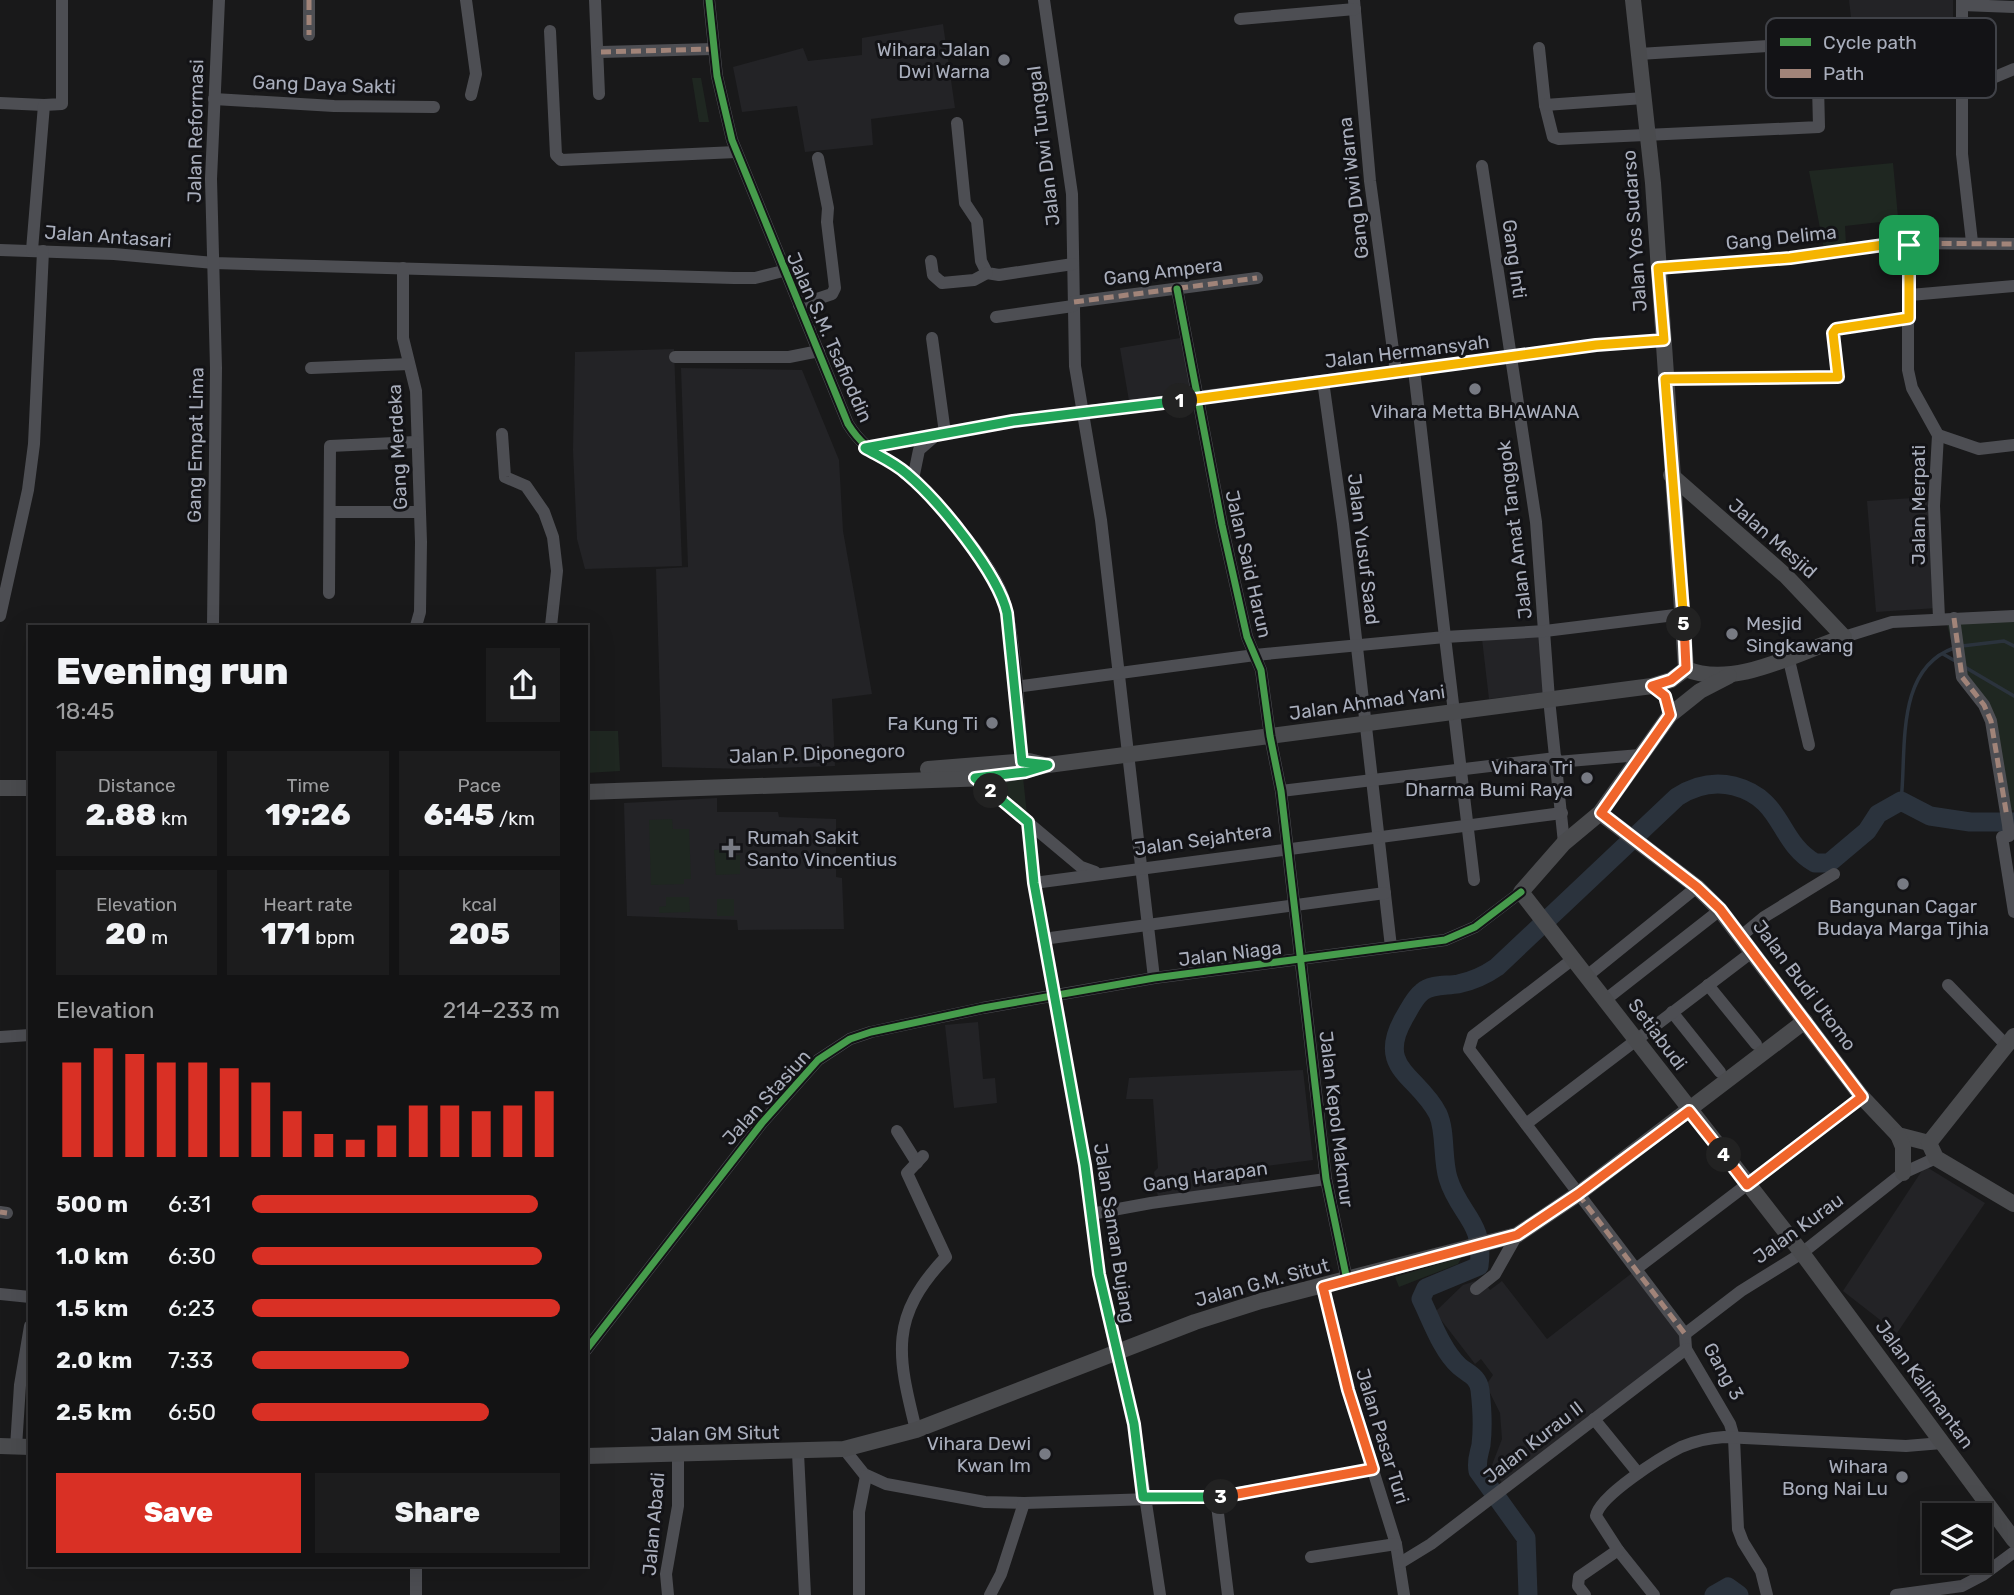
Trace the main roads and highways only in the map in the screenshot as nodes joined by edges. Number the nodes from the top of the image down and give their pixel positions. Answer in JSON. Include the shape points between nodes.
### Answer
{"nodes":[{"id":1,"x":1633,"y":0,"type":"edge"},
{"id":2,"x":1671,"y":475,"type":"junction"},
{"id":3,"x":1705,"y":506,"type":"junction"},
{"id":4,"x":1676,"y":513,"type":"junction"},
{"id":5,"x":1686,"y":668,"type":"junction"},
{"id":6,"x":1729,"y":676,"type":"junction"},
{"id":7,"x":1652,"y":686,"type":"junction"},
{"id":8,"x":1670,"y":715,"type":"junction"},
{"id":9,"x":1048,"y":765,"type":"junction"},
{"id":10,"x":588,"y":783,"type":"edge"},
{"id":11,"x":0,"y":788,"type":"edge"},
{"id":12,"x":28,"y":788,"type":"edge"},
{"id":13,"x":588,"y":792,"type":"edge"},
{"id":14,"x":0,"y":797,"type":"edge"},
{"id":15,"x":28,"y":797,"type":"edge"},
{"id":16,"x":1601,"y":813,"type":"junction"},
{"id":17,"x":1805,"y":1021,"type":"junction"},
{"id":18,"x":2010,"y":1040,"type":"edge"},
{"id":19,"x":1689,"y":1111,"type":"junction"},
{"id":20,"x":1898,"y":1135,"type":"junction"},
{"id":21,"x":1933,"y":1150,"type":"junction"},
{"id":22,"x":1903,"y":1173,"type":"road end"},
{"id":23,"x":2014,"y":1204,"type":"edge"},
{"id":24,"x":1802,"y":1253,"type":"joint"},
{"id":25,"x":844,"y":1449,"type":"joint"},
{"id":26,"x":588,"y":1456,"type":"edge"},
{"id":27,"x":2014,"y":1540,"type":"edge"}],
"edges":[{"from":1,"to":2,"type":"main road","name":"Jalan Yos Sudarso","via":[[1664,340]]},
{"from":2,"to":3,"type":"main road","name":"Jalan Mesjid"},
{"from":2,"to":4,"type":"main road","name":"Jalan Yos Sudarso"},
{"from":3,"to":4,"type":"main road"},
{"from":3,"to":6,"type":"main road","name":"Jalan Mesjid","via":[[1786,576],[1843,637]]},
{"from":4,"to":5,"type":"main road","name":"Jalan Yos Sudarso"},
{"from":5,"to":6,"type":"main road","via":[[1699,674]]},
{"from":5,"to":7,"type":"main road","name":"Jalan Ahmad Yani","via":[[1671,680]]},
{"from":6,"to":8,"type":"main road"},
{"from":7,"to":8,"type":"main road","via":[[1665,696]]},
{"from":7,"to":9,"type":"main road","name":"Jalan Ahmad Yani"},
{"from":8,"to":16,"type":"main road"},
{"from":9,"to":10,"type":"main road","name":"Jalan P. Diponegoro","via":[[1022,762]]},
{"from":9,"to":13,"type":"main road","name":"Jalan P. Diponegoro","via":[[975,778]]},
{"from":11,"to":12,"type":"main road"},
{"from":14,"to":15,"type":"main road"},
{"from":16,"to":17,"type":"main road","name":"Jalan Budi Utomo","via":[[1720,909]]},
{"from":16,"to":19,"type":"main road","name":"Setiabudi","via":[[1564,843],[1521,892]]},
{"from":17,"to":19,"type":"main road","name":"Jalan G.M. Situt"},
{"from":17,"to":20,"type":"main road","name":"Jalan Budi Utomo","via":[[1862,1097]]},
{"from":18,"to":21,"type":"main road"},
{"from":19,"to":24,"type":"main road","name":"Setiabudi"},
{"from":19,"to":25,"type":"main road","name":"Jalan G.M. Situt","via":[[1578,1194],[1510,1237],[1261,1301],[1116,1351],[916,1430]]},
{"from":20,"to":21,"type":"main road"},
{"from":20,"to":22,"type":"main road"},
{"from":21,"to":23,"type":"main road"},
{"from":24,"to":27,"type":"main road","name":"Jalan Kalimantan"},
{"from":25,"to":26,"type":"main road","name":"Jalan GM Situt"}]}
